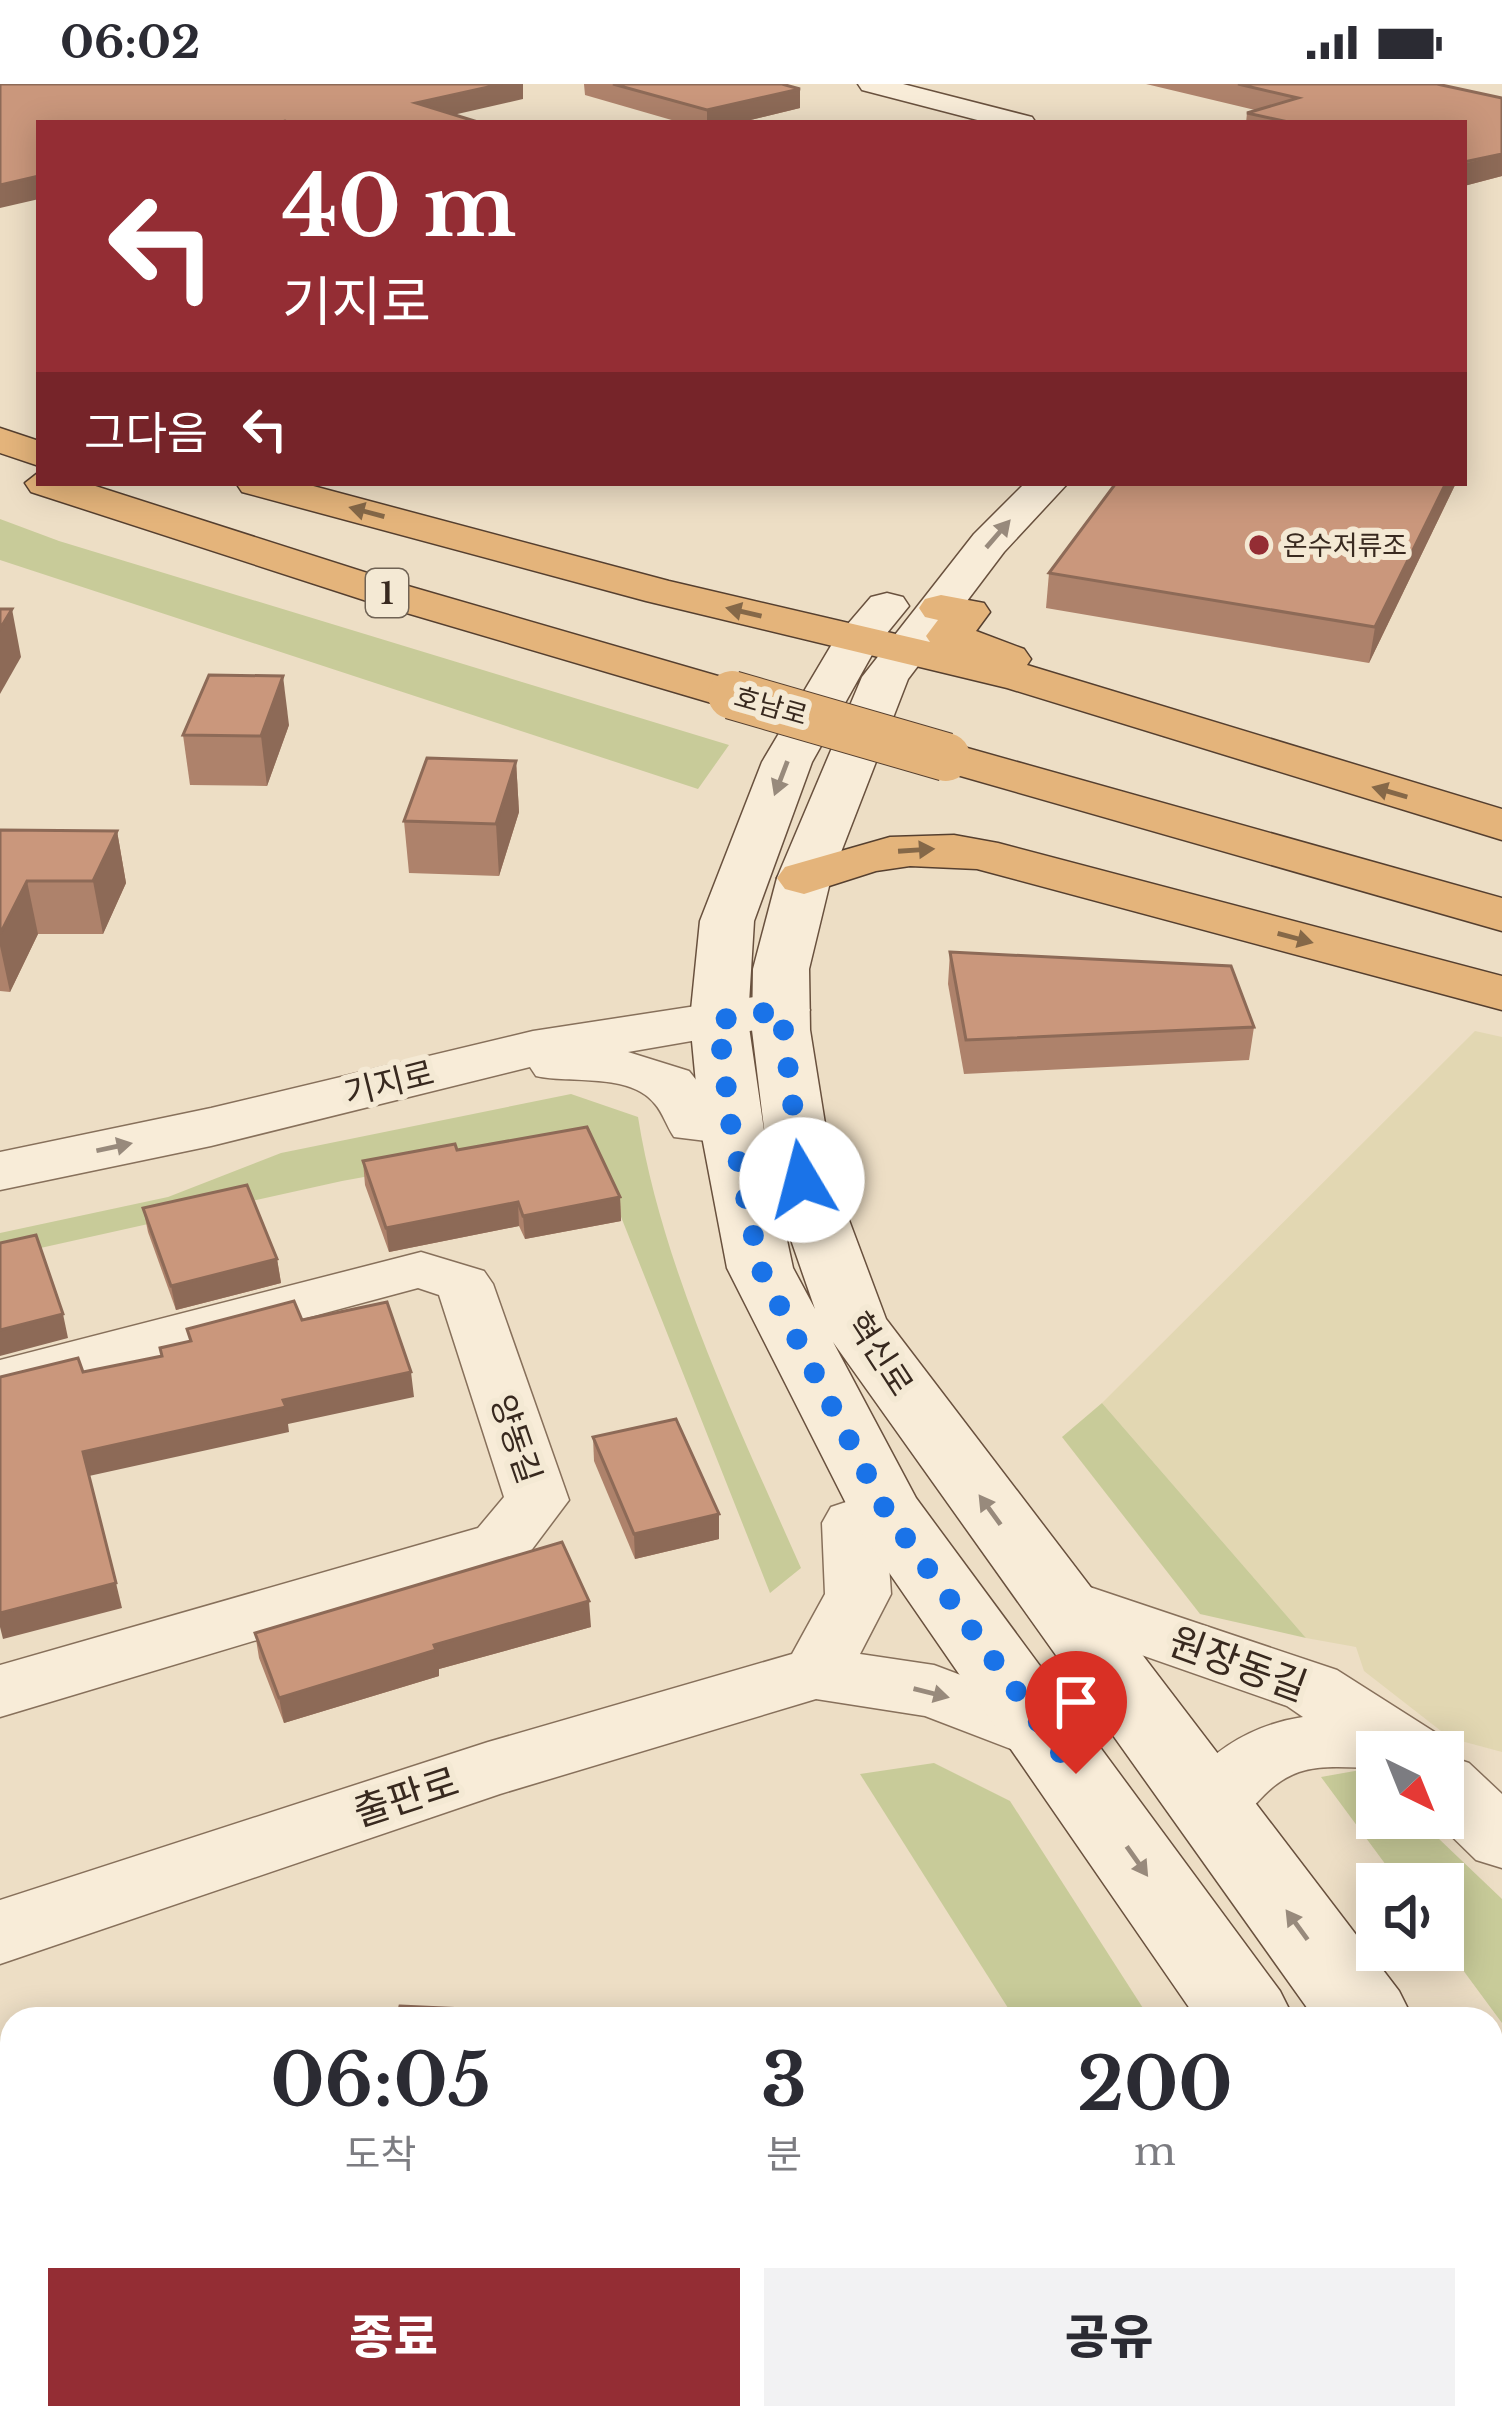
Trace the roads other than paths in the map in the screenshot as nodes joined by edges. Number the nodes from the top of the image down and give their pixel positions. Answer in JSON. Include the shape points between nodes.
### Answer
{"nodes":[{"id":1,"x":859,"y":87,"type":"edge"},
{"id":2,"x":964,"y":120,"type":"edge"},
{"id":3,"x":1008,"y":120,"type":"edge"},
{"id":4,"x":0,"y":406,"type":"edge"},
{"id":5,"x":36,"y":417,"type":"edge"},
{"id":6,"x":0,"y":440,"type":"edge"},
{"id":7,"x":36,"y":453,"type":"edge"},
{"id":8,"x":0,"y":468,"type":"edge"},
{"id":9,"x":36,"y":480,"type":"edge"},
{"id":10,"x":54,"y":486,"type":"edge"},
{"id":11,"x":132,"y":486,"type":"edge"},
{"id":12,"x":267,"y":486,"type":"edge"},
{"id":13,"x":996,"y":486,"type":"edge"},
{"id":14,"x":1045,"y":486,"type":"edge"},
{"id":15,"x":941,"y":608,"type":"junction"},
{"id":16,"x":882,"y":644,"type":"junction"},
{"id":17,"x":1021,"y":677,"type":"junction"},
{"id":18,"x":741,"y":682,"type":"junction"},
{"id":19,"x":952,"y":743,"type":"junction"},
{"id":20,"x":1502,"y":825,"type":"edge"},
{"id":21,"x":804,"y":878,"type":"junction"},
{"id":22,"x":1502,"y":883,"type":"edge"},
{"id":23,"x":1502,"y":915,"type":"edge"},
{"id":24,"x":745,"y":990,"type":"junction"},
{"id":25,"x":1502,"y":993,"type":"edge"},
{"id":26,"x":533,"y":1048,"type":"junction"},
{"id":27,"x":731,"y":1126,"type":"junction"},
{"id":28,"x":0,"y":1129,"type":"edge"},
{"id":29,"x":0,"y":1171,"type":"edge"},
{"id":30,"x":0,"y":1380,"type":"edge"},
{"id":31,"x":886,"y":1511,"type":"junction"},
{"id":32,"x":1054,"y":1599,"type":"junction"},
{"id":33,"x":816,"y":1673,"type":"junction"},
{"id":34,"x":0,"y":1691,"type":"edge"},
{"id":35,"x":1377,"y":1731,"type":"edge"},
{"id":36,"x":1050,"y":1737,"type":"junction"},
{"id":37,"x":1356,"y":1751,"type":"edge"},
{"id":38,"x":1464,"y":1802,"type":"edge"},
{"id":39,"x":1210,"y":1805,"type":"junction"},
{"id":40,"x":1502,"y":1839,"type":"edge"},
{"id":41,"x":0,"y":1932,"type":"edge"},
{"id":42,"x":1240,"y":2007,"type":"edge"},
{"id":43,"x":1358,"y":2007,"type":"edge"}],
"edges":[{"from":1,"to":2,"type":"main road"},
{"from":1,"to":3,"type":"main road"},
{"from":4,"to":5,"type":"highway"},
{"from":6,"to":7,"type":"highway"},
{"from":8,"to":9,"type":"highway","name":"호남로","number":"1"},
{"from":10,"to":18,"type":"highway","name":"호남로","number":"1","via":[[392,595]]},
{"from":11,"to":18,"type":"highway","name":"호남로","number":"1"},
{"from":16,"to":12,"type":"highway","one_way":true},
{"from":13,"to":16,"type":"main road","name":"혁신로"},
{"from":15,"to":14,"type":"main road","name":"혁신로","one_way":true},
{"from":15,"to":16,"type":"main road","name":"혁신로"},
{"from":15,"to":17,"type":"highway","via":[[968,612],[949,636],[1028,668]]},
{"from":16,"to":17,"type":"highway"},
{"from":16,"to":21,"type":"main road","name":"혁신로","via":[[885,677]]},
{"from":16,"to":24,"type":"main road","name":"혁신로","one_way":true,"via":[[787,762],[727,921]]},
{"from":20,"to":17,"type":"highway","one_way":true},
{"from":18,"to":19,"type":"highway","name":"호남로","number":"1","bridge":true},
{"from":19,"to":22,"type":"highway","name":"호남로","number":"1"},
{"from":19,"to":23,"type":"highway","name":"호남로","number":"1"},
{"from":21,"to":24,"type":"main road","name":"혁신로"},
{"from":21,"to":25,"type":"highway","one_way":true,"via":[[921,846],[979,854]]},
{"from":24,"to":26,"type":"main road","name":"기지로"},
{"from":24,"to":27,"type":"main road","name":"혁신로"},
{"from":24,"to":28,"type":"main road","name":"기지로","via":[[483,1029]]},
{"from":32,"to":24,"type":"main road","name":"혁신로","one_way":true,"via":[[854,1323]]},
{"from":26,"to":27,"type":"main road","via":[[540,1064],[614,1066],[675,1088],[696,1124]]},
{"from":29,"to":26,"type":"main road","name":"기지로","one_way":true},
{"from":27,"to":31,"type":"main road","name":"혁신로","via":[[760,1268]]},
{"from":30,"to":34,"type":"street","name":"양동길","via":[[421,1270],[464,1285],[537,1500],[501,1544]]},
{"from":31,"to":33,"type":"street","via":[[854,1523],[858,1594]]},
{"from":31,"to":36,"type":"main road","name":"혁신로"},
{"from":32,"to":35,"type":"street","name":"원장동길","via":[[1312,1688]]},
{"from":32,"to":39,"type":"main road","name":"혁신로"},
{"from":33,"to":36,"type":"street","name":"출판로","one_way":true,"via":[[934,1691]]},
{"from":33,"to":41,"type":"street","name":"출판로"},
{"from":36,"to":42,"type":"main road","name":"혁신로","one_way":true},
{"from":37,"to":39,"type":"street","via":[[1286,1744],[1249,1765]]},
{"from":38,"to":40,"type":"street","name":"원장동길"},
{"from":43,"to":39,"type":"main road","name":"혁신로","one_way":true}]}
